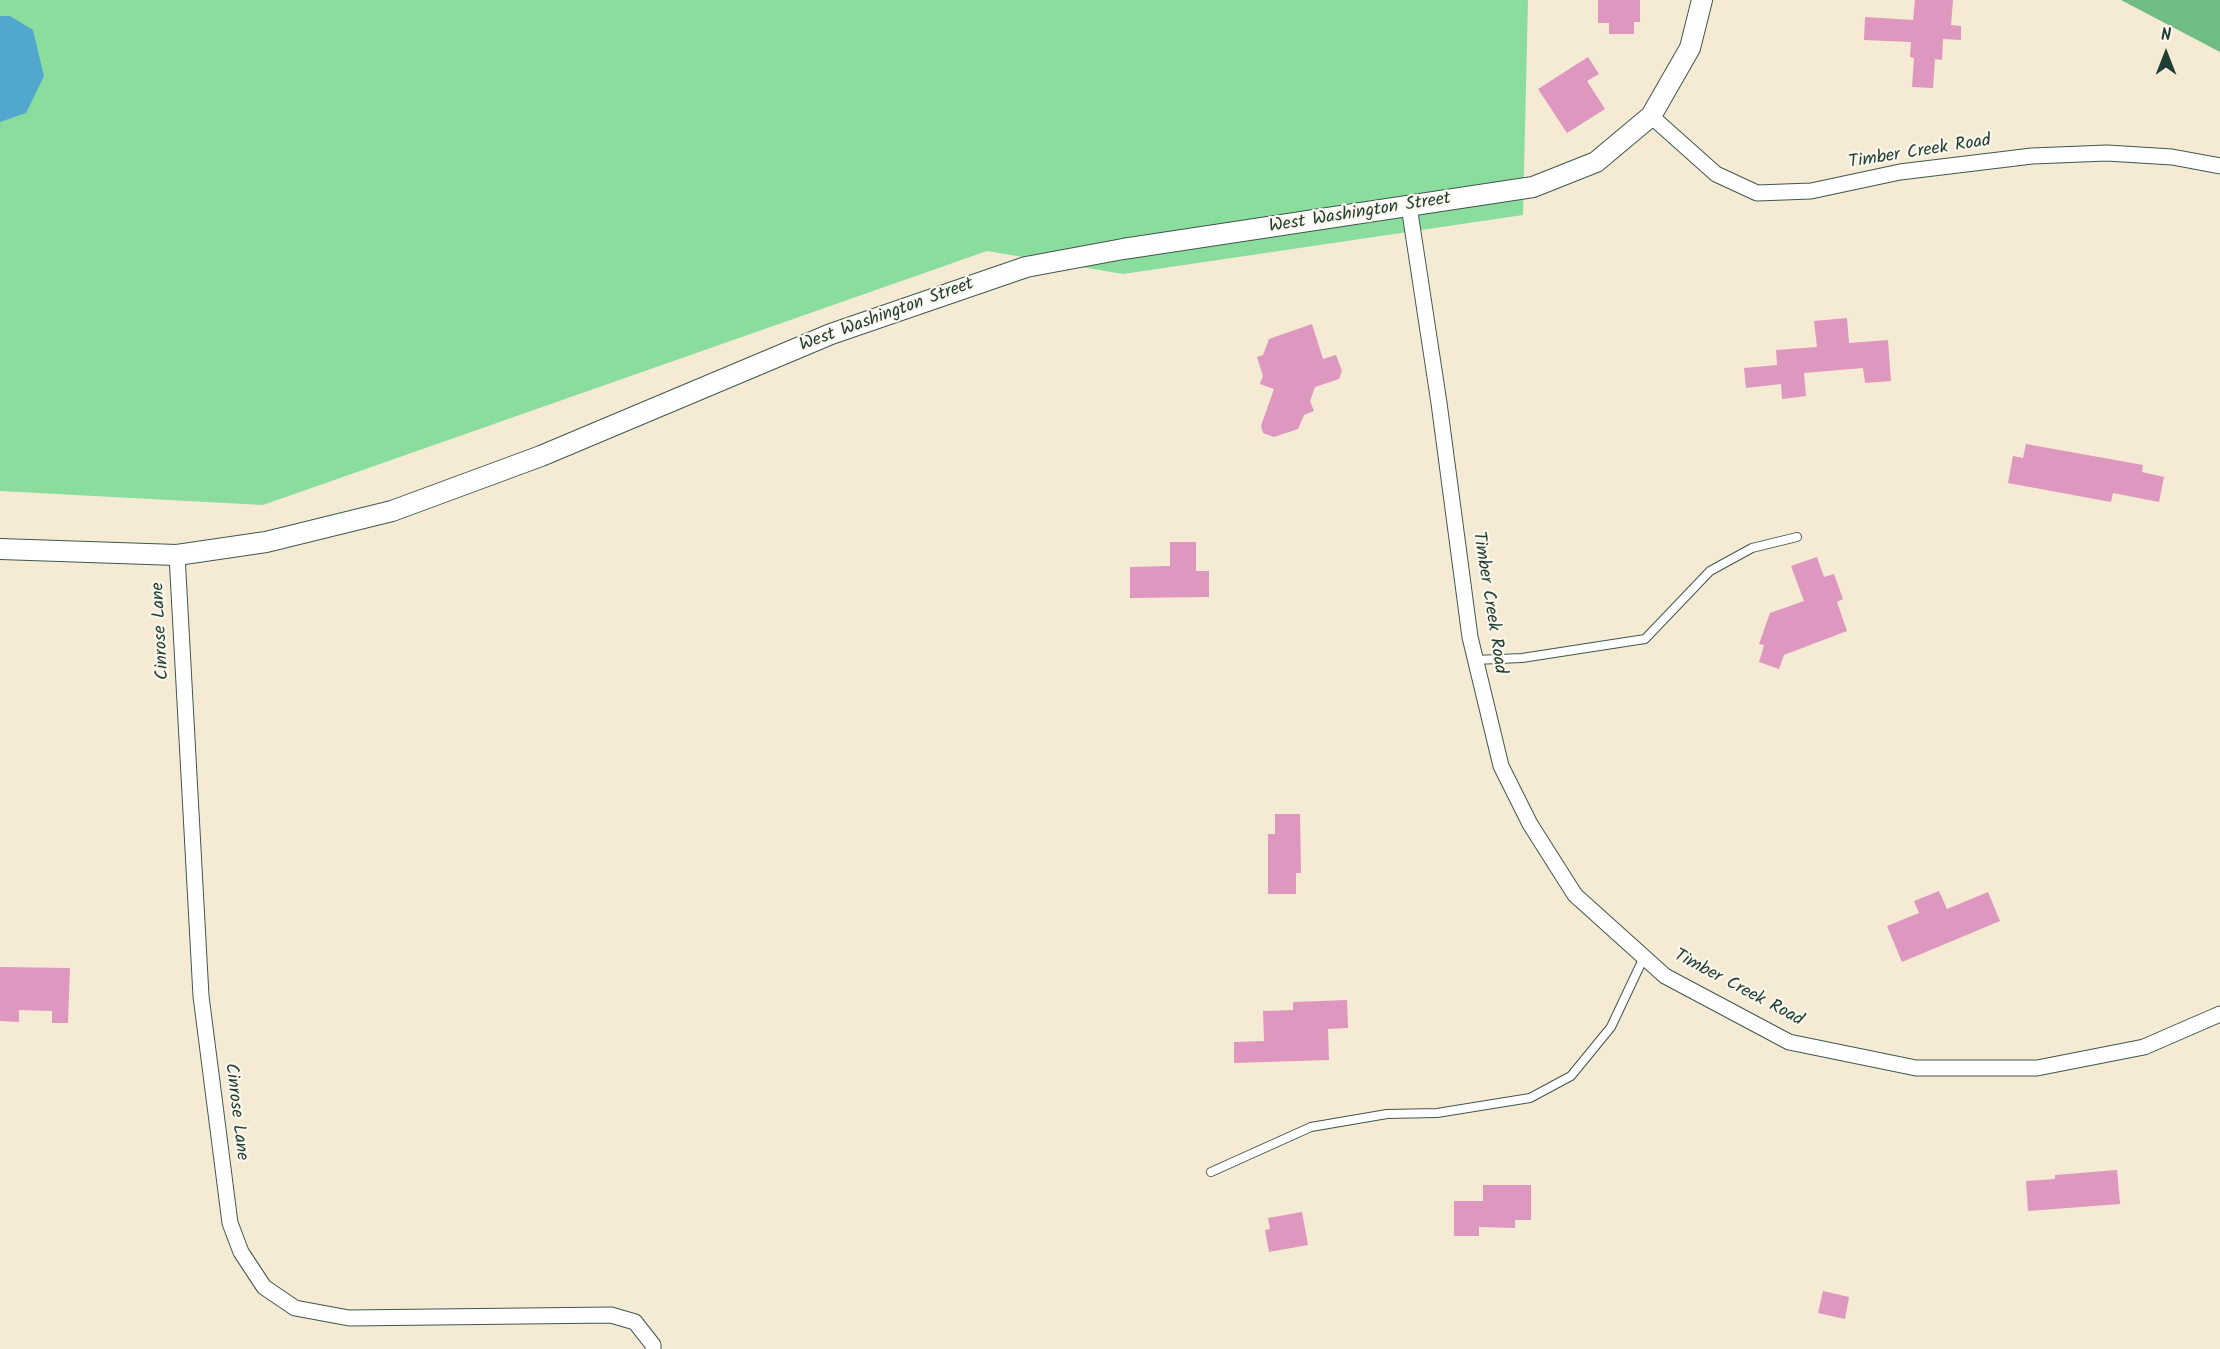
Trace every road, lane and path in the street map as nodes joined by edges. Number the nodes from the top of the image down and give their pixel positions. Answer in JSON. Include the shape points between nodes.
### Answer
{"nodes":[{"id":1,"x":1702,"y":0,"type":"edge"},
{"id":2,"x":1651,"y":116,"type":"junction"},
{"id":3,"x":2220,"y":166,"type":"edge"},
{"id":4,"x":1409,"y":206,"type":"junction"},
{"id":5,"x":1797,"y":537,"type":"dead end"},
{"id":6,"x":0,"y":549,"type":"edge"},
{"id":7,"x":177,"y":555,"type":"junction"},
{"id":8,"x":1475,"y":660,"type":"junction"},
{"id":9,"x":1644,"y":957,"type":"junction"},
{"id":10,"x":2220,"y":1014,"type":"edge"},
{"id":11,"x":1211,"y":1172,"type":"dead end"},
{"id":12,"x":653,"y":1349,"type":"edge"}],
"edges":[{"from":1,"to":2,"type":"street","name":"West Washington Street","via":[[1690,48]]},
{"from":2,"to":3,"type":"street","name":"Timber Creek Road","via":[[1716,174],[1758,194],[1811,191],[1900,172],[2032,156],[2107,153],[2172,157]]},
{"from":2,"to":4,"type":"street","name":"West Washington Street","via":[[1596,162],[1533,187]]},
{"from":4,"to":7,"type":"street","name":"West Washington Street","via":[[1026,267],[831,334],[541,456],[392,511],[266,542]]},
{"from":4,"to":8,"type":"street","name":"Timber Creek Road"},
{"from":5,"to":8,"type":"lane","via":[[1752,548],[1710,571],[1645,639],[1522,658]]},
{"from":6,"to":7,"type":"street","name":"West Washington Street"},
{"from":7,"to":12,"type":"street","name":"Cinrose Lane","via":[[201,996],[230,1223],[241,1252],[264,1287],[295,1308],[349,1318],[611,1315],[635,1323]]},
{"from":8,"to":9,"type":"street","name":"Timber Creek Road","via":[[1502,766],[1530,824],[1575,895]]},
{"from":9,"to":10,"type":"street","name":"Timber Creek Road","via":[[1665,976],[1789,1042],[1916,1068],[2037,1068],[2144,1047]]},
{"from":9,"to":11,"type":"lane","via":[[1611,1027],[1571,1076],[1530,1098],[1311,1127]]}]}
